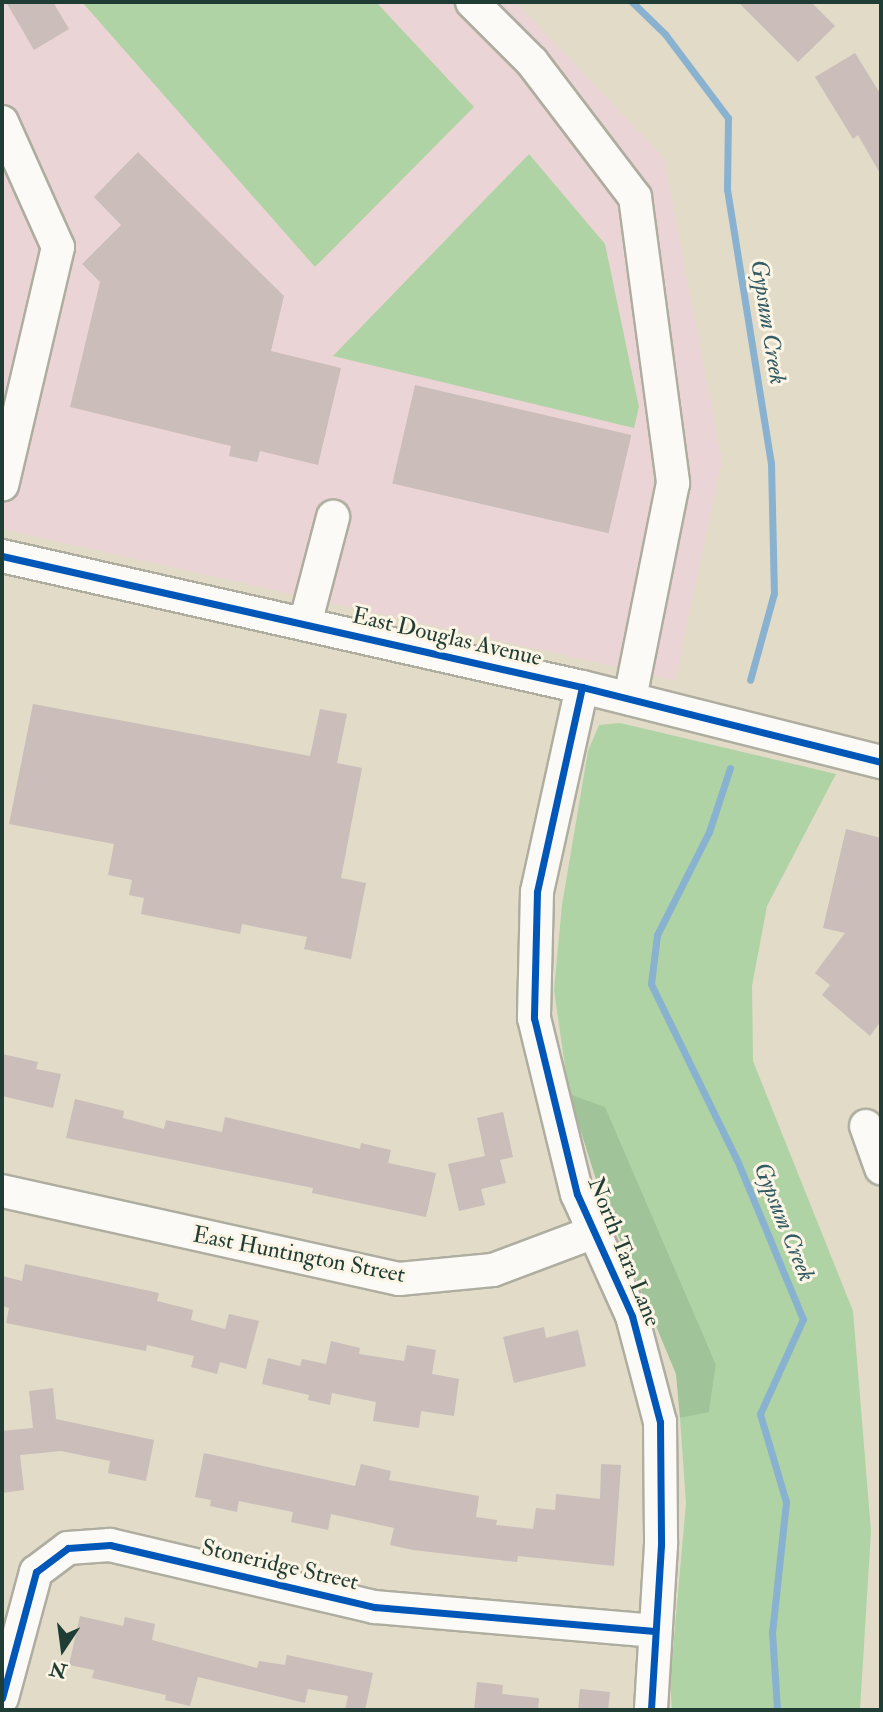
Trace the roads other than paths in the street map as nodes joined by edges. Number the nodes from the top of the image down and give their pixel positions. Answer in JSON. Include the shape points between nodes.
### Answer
{"nodes":[{"id":1,"x":472,"y":2,"type":"edge"},
{"id":2,"x":2,"y":122,"type":"edge"},
{"id":3,"x":2,"y":485,"type":"edge"},
{"id":4,"x":333,"y":517,"type":"dead end"},
{"id":5,"x":2,"y":556,"type":"edge"},
{"id":6,"x":305,"y":624,"type":"junction"},
{"id":7,"x":582,"y":687,"type":"junction"},
{"id":8,"x":630,"y":699,"type":"junction"},
{"id":9,"x":881,"y":762,"type":"edge"},
{"id":10,"x":866,"y":1126,"type":"dead end"},
{"id":11,"x":881,"y":1168,"type":"edge"},
{"id":12,"x":2,"y":1191,"type":"edge"},
{"id":13,"x":594,"y":1232,"type":"junction"},
{"id":14,"x":654,"y":1631,"type":"junction"},
{"id":15,"x":2,"y":1698,"type":"edge"},
{"id":16,"x":651,"y":1710,"type":"edge"}],
"edges":[{"from":1,"to":8,"type":"street","via":[[532,62],[635,197],[673,483]]},
{"from":2,"to":3,"type":"street","via":[[58,247]]},
{"from":4,"to":6,"type":"street"},
{"from":5,"to":6,"type":"street","name":"East Douglas Avenue"},
{"from":6,"to":7,"type":"street","name":"East Douglas Avenue"},
{"from":7,"to":8,"type":"street","name":"East Douglas Avenue"},
{"from":7,"to":13,"type":"street","name":"North Tara Lane","via":[[537,891],[534,1018],[577,1194]]},
{"from":8,"to":9,"type":"street","name":"East Douglas Avenue"},
{"from":10,"to":11,"type":"street"},
{"from":12,"to":13,"type":"street","name":"East Huntington Street","via":[[399,1279],[493,1270]]},
{"from":13,"to":14,"type":"street","name":"North Tara Lane","via":[[632,1316],[660,1422],[661,1545]]},
{"from":14,"to":15,"type":"street","name":"Stoneridge Street","via":[[374,1607],[110,1545],[68,1548],[36,1572]]},
{"from":14,"to":16,"type":"street","name":"North Tara Lane"}]}
